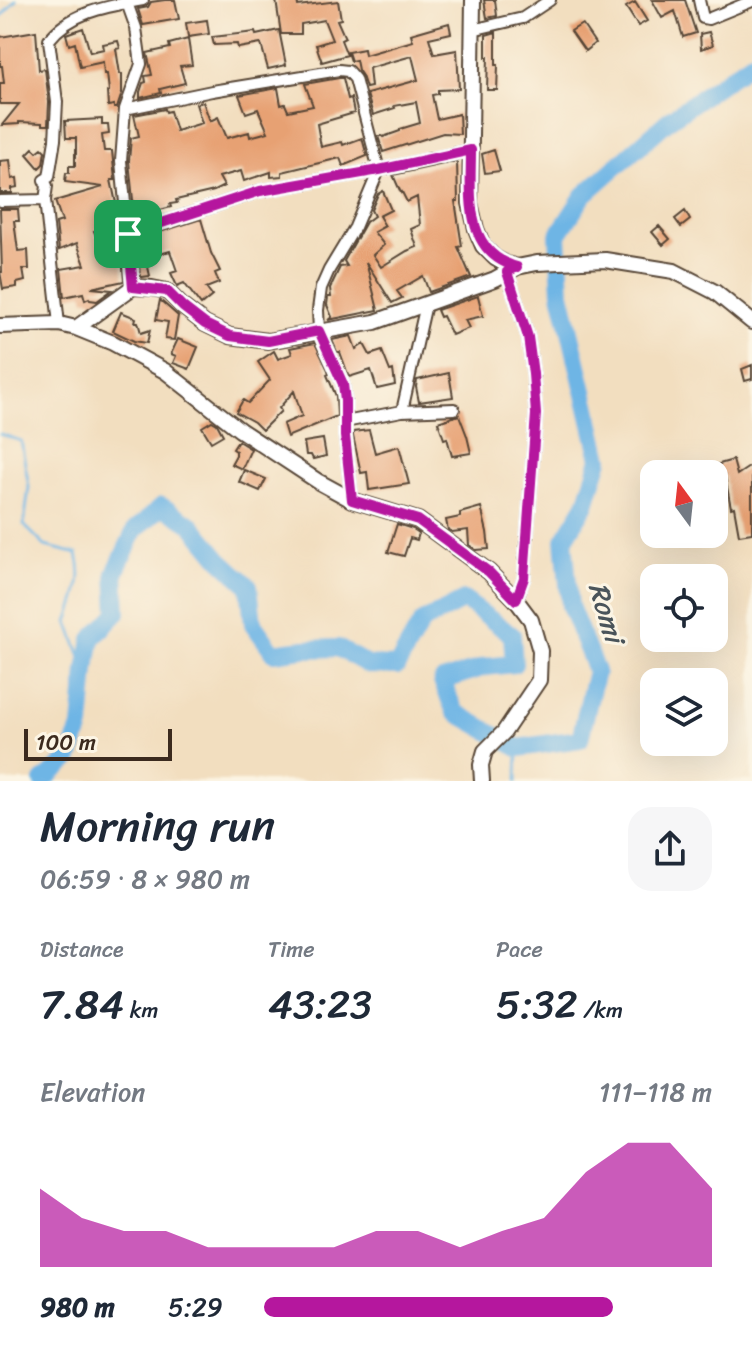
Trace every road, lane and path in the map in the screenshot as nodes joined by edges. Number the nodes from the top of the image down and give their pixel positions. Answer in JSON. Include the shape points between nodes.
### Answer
{"nodes":[{"id":1,"x":143,"y":0,"type":"edge"},
{"id":2,"x":473,"y":0,"type":"edge"},
{"id":3,"x":550,"y":0,"type":"edge"},
{"id":4,"x":699,"y":0,"type":"edge"},
{"id":5,"x":127,"y":1,"type":"edge"},
{"id":6,"x":752,"y":1,"type":"edge"},
{"id":7,"x":472,"y":30,"type":"junction"},
{"id":8,"x":125,"y":109,"type":"junction"},
{"id":9,"x":471,"y":150,"type":"junction"},
{"id":10,"x":379,"y":170,"type":"junction"},
{"id":11,"x":45,"y":200,"type":"junction"},
{"id":12,"x":0,"y":201,"type":"edge"},
{"id":13,"x":128,"y":234,"type":"junction"},
{"id":14,"x":512,"y":269,"type":"junction"},
{"id":15,"x":133,"y":287,"type":"junction"},
{"id":16,"x":426,"y":304,"type":"junction"},
{"id":17,"x":751,"y":320,"type":"edge"},
{"id":18,"x":59,"y":324,"type":"junction"},
{"id":19,"x":0,"y":326,"type":"edge"},
{"id":20,"x":76,"y":328,"type":"junction"},
{"id":21,"x":319,"y":331,"type":"junction"},
{"id":22,"x":454,"y":409,"type":"dead end"},
{"id":23,"x":402,"y":411,"type":"junction"},
{"id":24,"x":345,"y":422,"type":"junction"},
{"id":25,"x":352,"y":500,"type":"junction"},
{"id":26,"x":516,"y":600,"type":"junction"},
{"id":27,"x":482,"y":781,"type":"edge"}],
"edges":[{"from":1,"to":5,"type":"street"},
{"from":2,"to":7,"type":"street"},
{"from":3,"to":7,"type":"street","via":[[523,18]]},
{"from":4,"to":6,"type":"street","via":[[703,18],[708,19]]},
{"from":5,"to":8,"type":"street","via":[[141,64]]},
{"from":5,"to":11,"type":"street","via":[[88,12],[49,40],[57,102]]},
{"from":7,"to":9,"type":"street"},
{"from":8,"to":10,"type":"street","via":[[348,71],[355,79]]},
{"from":8,"to":13,"type":"street","via":[[121,161]]},
{"from":9,"to":10,"type":"street"},
{"from":9,"to":14,"type":"street","via":[[470,203],[476,229],[483,246]]},
{"from":10,"to":13,"type":"street","via":[[260,191]]},
{"from":10,"to":21,"type":"street","via":[[321,288]]},
{"from":11,"to":12,"type":"street"},
{"from":11,"to":18,"type":"street"},
{"from":13,"to":15,"type":"street"},
{"from":14,"to":16,"type":"street"},
{"from":14,"to":17,"type":"street","via":[[605,260],[674,271],[715,292]]},
{"from":14,"to":26,"type":"street","via":[[528,337],[536,414],[524,578]]},
{"from":15,"to":20,"type":"street"},
{"from":15,"to":21,"type":"street","via":[[167,291],[205,324],[230,336],[268,341]]},
{"from":16,"to":21,"type":"street","via":[[375,322]]},
{"from":16,"to":23,"type":"street"},
{"from":18,"to":19,"type":"street"},
{"from":18,"to":20,"type":"street"},
{"from":20,"to":25,"type":"street","via":[[165,371],[240,430]]},
{"from":21,"to":24,"type":"street","via":[[343,384]]},
{"from":22,"to":23,"type":"street"},
{"from":23,"to":24,"type":"street"},
{"from":24,"to":25,"type":"street"},
{"from":25,"to":26,"type":"street","via":[[418,520],[489,572]]},
{"from":26,"to":27,"type":"street","via":[[531,620],[540,651],[539,680],[485,751]]}]}
